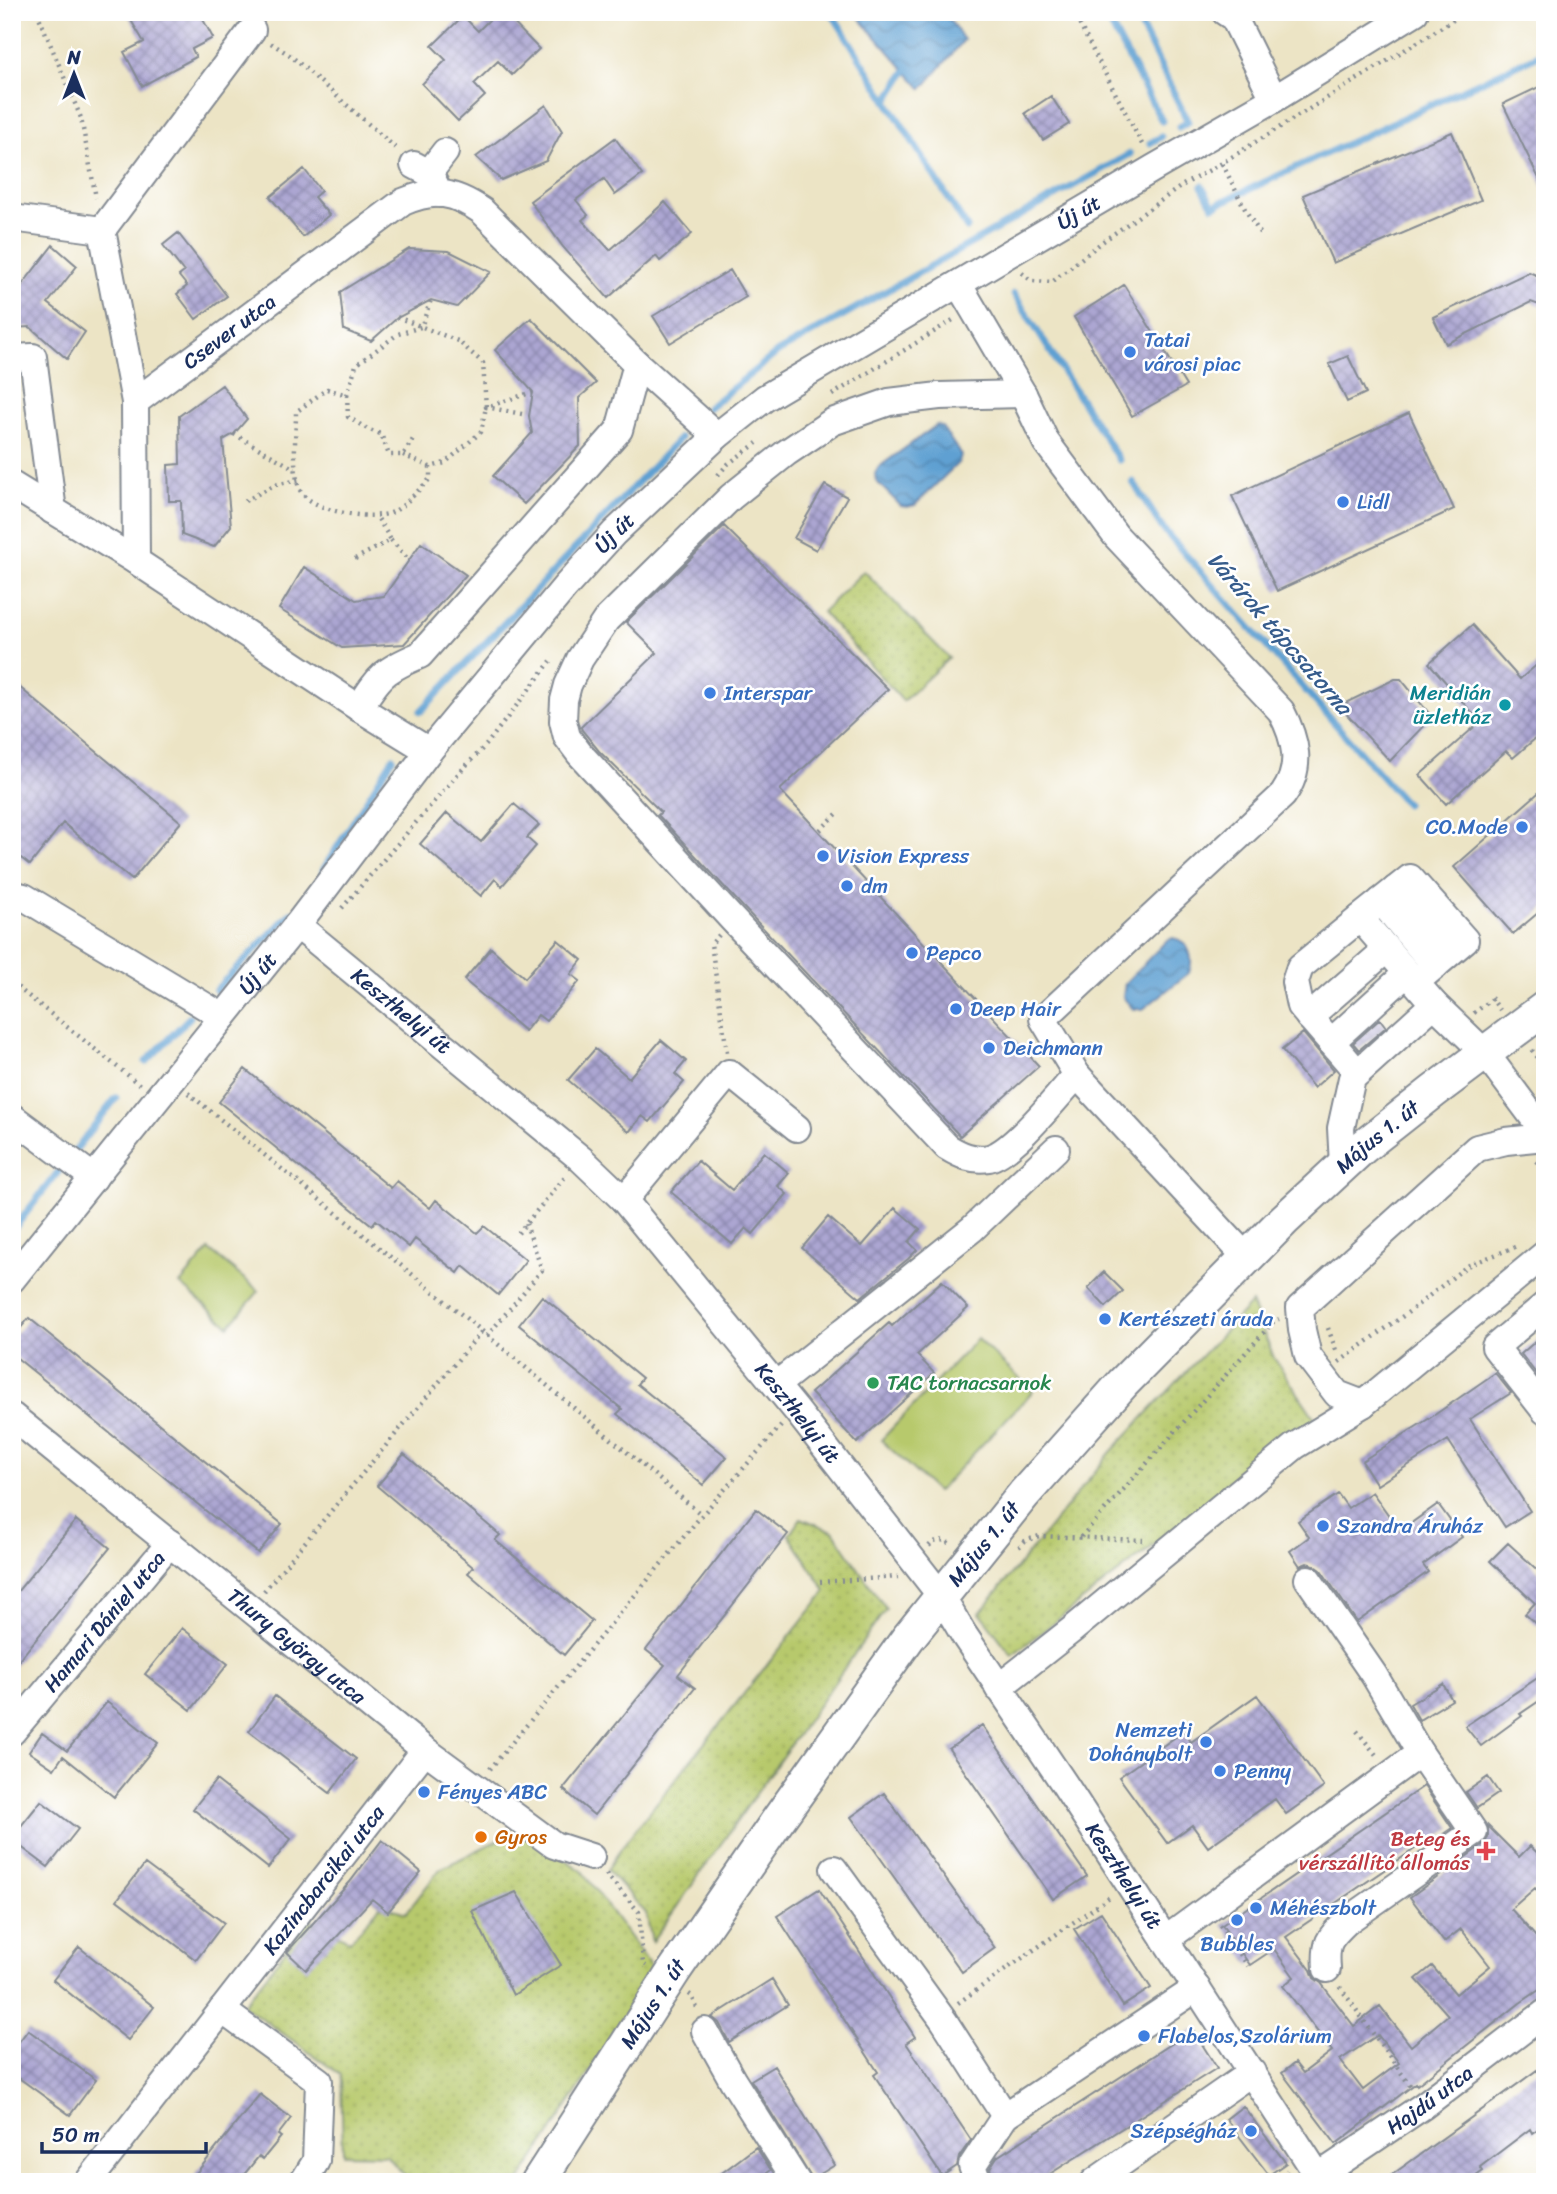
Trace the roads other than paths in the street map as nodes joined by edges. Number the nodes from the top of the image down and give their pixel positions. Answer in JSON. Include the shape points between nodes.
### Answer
{"nodes":[{"id":1,"x":1415,"y":12,"type":"edge"},
{"id":2,"x":1234,"y":14,"type":"edge"},
{"id":3,"x":252,"y":30,"type":"road end"},
{"id":4,"x":1274,"y":99,"type":"junction"},
{"id":5,"x":445,"y":152,"type":"dead end"},
{"id":6,"x":428,"y":177,"type":"junction"},
{"id":7,"x":12,"y":218,"type":"edge"},
{"id":8,"x":102,"y":230,"type":"junction"},
{"id":9,"x":958,"y":285,"type":"junction"},
{"id":10,"x":12,"y":358,"type":"edge"},
{"id":11,"x":637,"y":364,"type":"junction"},
{"id":12,"x":1023,"y":394,"type":"junction"},
{"id":13,"x":135,"y":402,"type":"junction"},
{"id":14,"x":717,"y":436,"type":"junction"},
{"id":15,"x":14,"y":486,"type":"edge"},
{"id":16,"x":53,"y":511,"type":"junction"},
{"id":17,"x":136,"y":562,"type":"junction"},
{"id":18,"x":359,"y":708,"type":"junction"},
{"id":19,"x":429,"y":751,"type":"junction"},
{"id":20,"x":1396,"y":890,"type":"junction"},
{"id":21,"x":12,"y":894,"type":"edge"},
{"id":22,"x":1360,"y":918,"type":"junction"},
{"id":23,"x":297,"y":925,"type":"junction"},
{"id":24,"x":1423,"y":969,"type":"junction"},
{"id":25,"x":1545,"y":1008,"type":"edge"},
{"id":26,"x":223,"y":1017,"type":"junction"},
{"id":27,"x":1332,"y":1043,"type":"junction"},
{"id":28,"x":1486,"y":1054,"type":"junction"},
{"id":29,"x":1077,"y":1075,"type":"junction"},
{"id":30,"x":12,"y":1117,"type":"edge"},
{"id":31,"x":797,"y":1128,"type":"dead end"},
{"id":32,"x":1545,"y":1135,"type":"edge"},
{"id":33,"x":1056,"y":1149,"type":"dead end"},
{"id":34,"x":76,"y":1165,"type":"junction"},
{"id":35,"x":1343,"y":1165,"type":"junction"},
{"id":36,"x":624,"y":1200,"type":"junction"},
{"id":37,"x":1545,"y":1254,"type":"edge"},
{"id":38,"x":1246,"y":1257,"type":"junction"},
{"id":39,"x":12,"y":1279,"type":"edge"},
{"id":40,"x":1545,"y":1305,"type":"edge"},
{"id":41,"x":776,"y":1385,"type":"junction"},
{"id":42,"x":1363,"y":1405,"type":"junction"},
{"id":43,"x":1545,"y":1411,"type":"edge"},
{"id":44,"x":12,"y":1416,"type":"edge"},
{"id":45,"x":170,"y":1543,"type":"junction"},
{"id":46,"x":1308,"y":1579,"type":"dead end"},
{"id":47,"x":941,"y":1596,"type":"junction"},
{"id":48,"x":998,"y":1688,"type":"junction"},
{"id":49,"x":12,"y":1732,"type":"edge"},
{"id":50,"x":425,"y":1750,"type":"junction"},
{"id":51,"x":1420,"y":1753,"type":"junction"},
{"id":52,"x":592,"y":1857,"type":"road end"},
{"id":53,"x":834,"y":1869,"type":"dead end"},
{"id":54,"x":1166,"y":1940,"type":"junction"},
{"id":55,"x":1327,"y":1969,"type":"road end"},
{"id":56,"x":1197,"y":1988,"type":"junction"},
{"id":57,"x":222,"y":2010,"type":"junction"},
{"id":58,"x":1545,"y":2014,"type":"edge"},
{"id":59,"x":705,"y":2031,"type":"road end"},
{"id":60,"x":1252,"y":2072,"type":"junction"},
{"id":61,"x":1005,"y":2116,"type":"junction"},
{"id":62,"x":1317,"y":2180,"type":"edge"},
{"id":63,"x":88,"y":2182,"type":"edge"},
{"id":64,"x":303,"y":2182,"type":"edge"},
{"id":65,"x":538,"y":2182,"type":"edge"},
{"id":66,"x":797,"y":2182,"type":"edge"},
{"id":67,"x":978,"y":2182,"type":"edge"},
{"id":68,"x":1094,"y":2182,"type":"edge"}],
"edges":[{"from":1,"to":4,"type":"street","name":"Új út"},
{"from":2,"to":4,"type":"street"},
{"from":3,"to":8,"type":"street"},
{"from":4,"to":9,"type":"street","name":"Új út"},
{"from":5,"to":6,"type":"street"},
{"from":6,"to":11,"type":"street","name":"Csever utca","via":[[482,211]]},
{"from":6,"to":13,"type":"street","name":"Csever utca","via":[[419,195],[403,202]]},
{"from":7,"to":8,"type":"street"},
{"from":8,"to":13,"type":"street"},
{"from":9,"to":12,"type":"street"},
{"from":9,"to":14,"type":"street","name":"Új út","via":[[765,398]]},
{"from":10,"to":16,"type":"street","via":[[33,357]]},
{"from":11,"to":14,"type":"street","name":"Csever utca"},
{"from":11,"to":18,"type":"street","via":[[619,430],[420,654],[378,678]]},
{"from":12,"to":29,"type":"street","via":[[1046,442],[1116,536],[1281,711],[1295,745],[1294,776],[1283,795],[1043,1019]]},
{"from":12,"to":29,"type":"street","via":[[889,402],[832,422],[786,453],[731,497],[606,621],[580,659],[564,700],[564,721],[567,737],[579,753],[947,1147],[961,1155],[989,1158],[1018,1139]]},
{"from":13,"to":17,"type":"street"},
{"from":14,"to":19,"type":"street","name":"Új út","via":[[614,533]]},
{"from":15,"to":16,"type":"street"},
{"from":16,"to":17,"type":"street"},
{"from":17,"to":18,"type":"street"},
{"from":18,"to":19,"type":"street"},
{"from":19,"to":23,"type":"street","name":"Új út"},
{"from":20,"to":22,"type":"street"},
{"from":20,"to":24,"type":"street"},
{"from":20,"to":24,"type":"street"},
{"from":21,"to":26,"type":"street"},
{"from":22,"to":24,"type":"street"},
{"from":22,"to":27,"type":"street","via":[[1300,967],[1295,982],[1300,1006]]},
{"from":23,"to":26,"type":"street","name":"Új út"},
{"from":23,"to":36,"type":"street","name":"Keszthelyi út"},
{"from":24,"to":27,"type":"street"},
{"from":24,"to":27,"type":"street"},
{"from":24,"to":28,"type":"street"},
{"from":25,"to":28,"type":"main road","name":"Május 1. út"},
{"from":26,"to":34,"type":"street","name":"Új út","via":[[164,1088]]},
{"from":27,"to":35,"type":"street","via":[[1352,1078],[1341,1128]]},
{"from":28,"to":32,"type":"street"},
{"from":28,"to":35,"type":"main road","name":"Május 1. út"},
{"from":29,"to":38,"type":"street"},
{"from":30,"to":34,"type":"street"},
{"from":31,"to":36,"type":"street","via":[[729,1073]]},
{"from":32,"to":42,"type":"street","via":[[1477,1148],[1300,1308],[1308,1356],[1336,1394]]},
{"from":33,"to":41,"type":"street","via":[[972,1229]]},
{"from":34,"to":39,"type":"street","name":"Új út"},
{"from":35,"to":38,"type":"main road","name":"Május 1. út"},
{"from":36,"to":41,"type":"street","name":"Keszthelyi út"},
{"from":37,"to":42,"type":"street"},
{"from":38,"to":47,"type":"main road","name":"Május 1. út","via":[[1123,1383]]},
{"from":40,"to":43,"type":"street","via":[[1496,1347]]},
{"from":41,"to":47,"type":"street","name":"Keszthelyi út"},
{"from":42,"to":48,"type":"street","via":[[1295,1446]]},
{"from":44,"to":45,"type":"street","name":"Thury György utca"},
{"from":45,"to":49,"type":"street","name":"Hamari Dániel utca"},
{"from":45,"to":50,"type":"street","name":"Thury György utca"},
{"from":46,"to":51,"type":"street","via":[[1374,1675]]},
{"from":47,"to":48,"type":"street","name":"Keszthelyi út"},
{"from":47,"to":65,"type":"main road","name":"Május 1. út","via":[[778,1819]]},
{"from":48,"to":54,"type":"street","name":"Keszthelyi út"},
{"from":50,"to":52,"type":"street","name":"Thury György utca","via":[[554,1845]]},
{"from":50,"to":57,"type":"street","name":"Kazincbarcikai utca"},
{"from":51,"to":54,"type":"street"},
{"from":51,"to":55,"type":"street","via":[[1474,1832],[1330,1936]]},
{"from":53,"to":61,"type":"street","via":[[940,2015]]},
{"from":54,"to":56,"type":"street","name":"Keszthelyi út"},
{"from":56,"to":60,"type":"street","name":"Keszthelyi út"},
{"from":56,"to":61,"type":"street"},
{"from":57,"to":63,"type":"street","name":"Kazincbarcikai utca"},
{"from":57,"to":64,"type":"street","via":[[319,2081],[316,2161]]},
{"from":58,"to":62,"type":"street","name":"Hajdú utca"},
{"from":59,"to":66,"type":"street"},
{"from":60,"to":62,"type":"street","name":"Keszthelyi út"},
{"from":60,"to":68,"type":"street"},
{"from":61,"to":67,"type":"street","via":[[972,2166]]}]}
